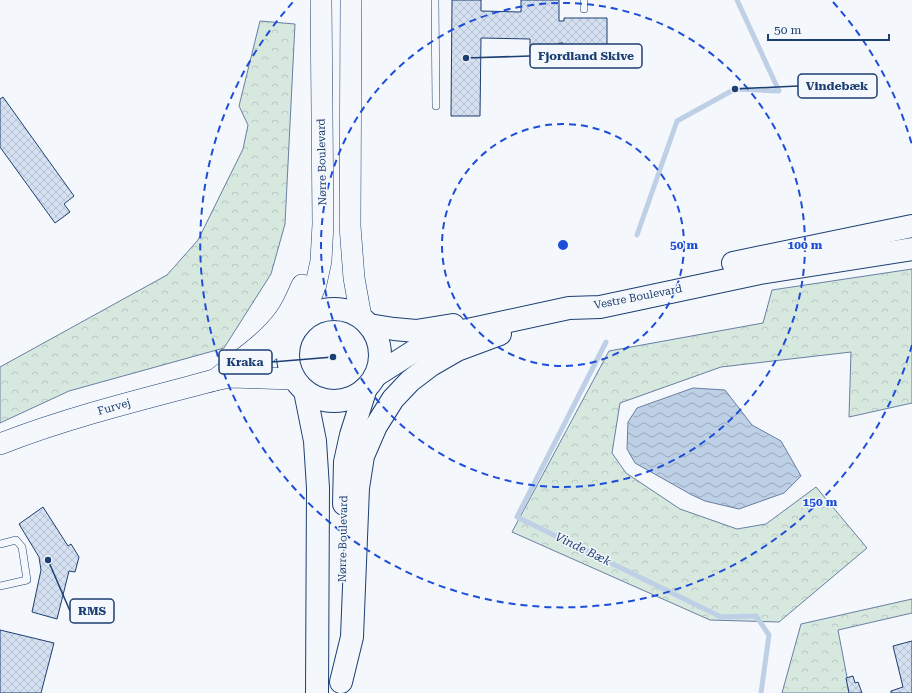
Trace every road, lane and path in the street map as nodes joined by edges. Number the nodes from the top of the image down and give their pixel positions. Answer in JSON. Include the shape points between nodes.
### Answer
{"nodes":[{"id":1,"x":321,"y":0,"type":"edge"},
{"id":2,"x":351,"y":0,"type":"edge"},
{"id":3,"x":435,"y":0,"type":"edge"},
{"id":4,"x":584,"y":0,"type":"edge"},
{"id":5,"x":584,"y":9,"type":"dead end"},
{"id":6,"x":436,"y":106,"type":"dead end"},
{"id":7,"x":323,"y":224,"type":"junction"},
{"id":8,"x":912,"y":226,"type":"edge"},
{"id":9,"x":912,"y":249,"type":"edge"},
{"id":10,"x":600,"y":307,"type":"junction"},
{"id":11,"x":365,"y":321,"type":"junction"},
{"id":12,"x":296,"y":328,"type":"junction"},
{"id":13,"x":222,"y":379,"type":"junction"},
{"id":14,"x":371,"y":382,"type":"junction"},
{"id":15,"x":299,"y":385,"type":"junction"},
{"id":16,"x":0,"y":444,"type":"edge"},
{"id":17,"x":0,"y":544,"type":"edge"},
{"id":18,"x":0,"y":586,"type":"edge"},
{"id":19,"x":341,"y":688,"type":"edge"},
{"id":20,"x":317,"y":693,"type":"edge"}],
"edges":[{"from":1,"to":7,"type":"street","name":"Nørre Boulevard"},
{"from":2,"to":11,"type":"street","via":[[350,226],[354,278]]},
{"from":3,"to":6,"type":"lane"},
{"from":4,"to":5,"type":"lane"},
{"from":7,"to":12,"type":"street","name":"Nørre Boulevard","via":[[321,261],[316,284]]},
{"from":7,"to":13,"type":"street","via":[[299,294],[285,319]]},
{"from":8,"to":11,"type":"main road","name":"Vestre Boulevard","via":[[440,328],[394,329]]},
{"from":9,"to":10,"type":"main road","name":"Vestre Boulevard","via":[[760,273]]},
{"from":10,"to":14,"type":"main road","name":"Vestre Boulevard","via":[[569,308],[463,331],[419,348]]},
{"from":10,"to":19,"type":"main road","via":[[500,334],[457,350],[410,381],[393,399],[376,426],[363,456],[358,488],[352,637]]},
{"from":11,"to":12,"type":"main road","via":[[350,311],[324,309],[312,314]]},
{"from":11,"to":14,"type":"main road","via":[[376,336],[380,350],[380,363]]},
{"from":12,"to":13,"type":"street","name":"Furvej"},
{"from":12,"to":15,"type":"main road","via":[[287,350],[288,365]]},
{"from":13,"to":15,"type":"street","name":"Furvej"},
{"from":13,"to":16,"type":"street","name":"Furvej","via":[[121,405]]},
{"from":14,"to":15,"type":"main road","via":[[356,396],[343,401],[316,398]]},
{"from":14,"to":19,"type":"main road","name":"Nørre Boulevard","via":[[351,435],[345,462]]},
{"from":15,"to":20,"type":"main road","via":[[315,441],[318,488]]},
{"from":17,"to":18,"type":"lane","via":[[16,540],[22,547],[27,580]]}]}
